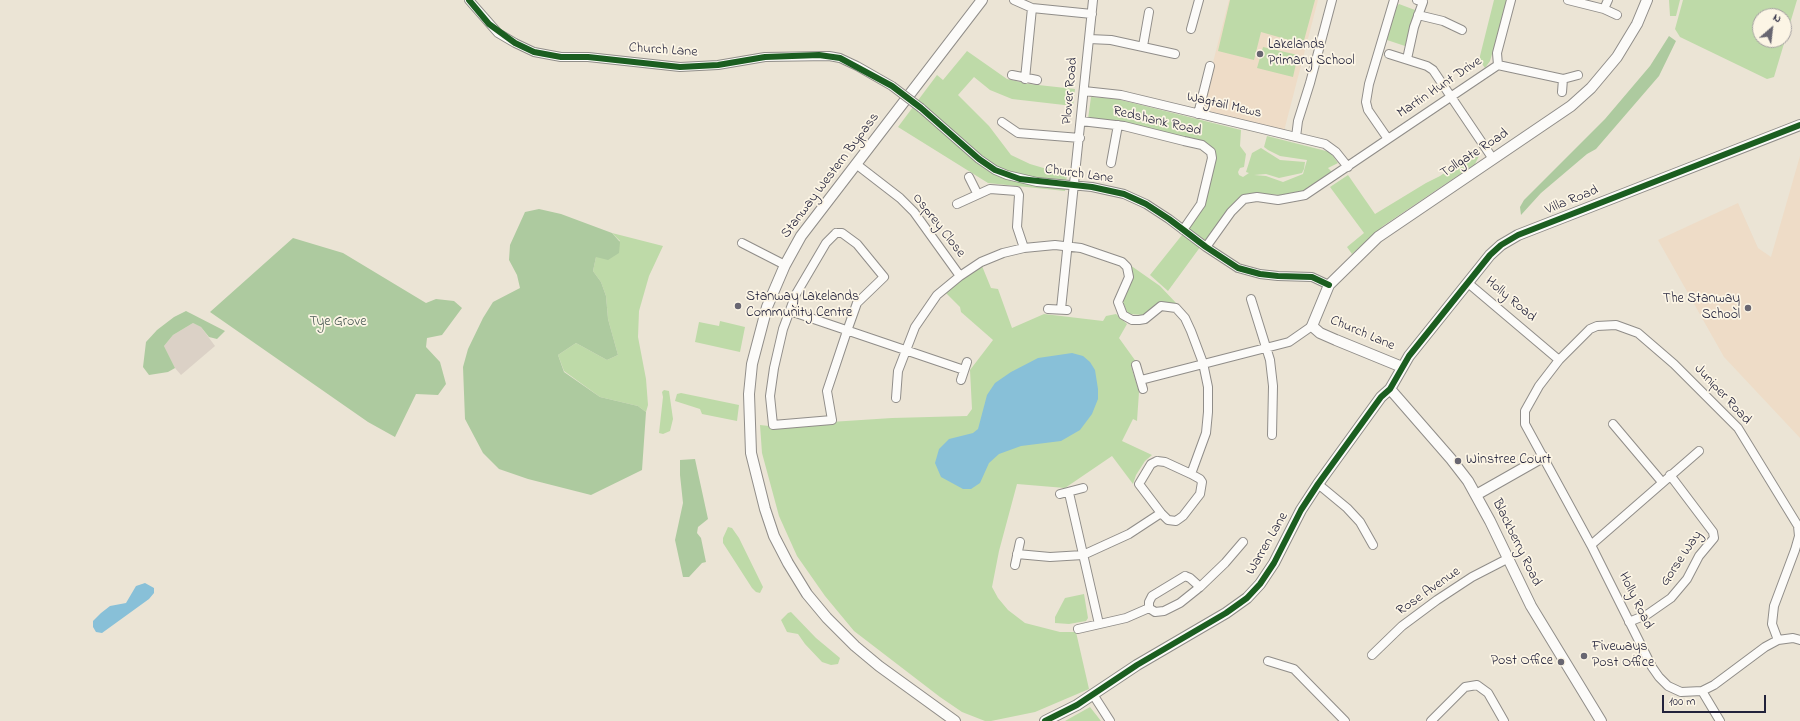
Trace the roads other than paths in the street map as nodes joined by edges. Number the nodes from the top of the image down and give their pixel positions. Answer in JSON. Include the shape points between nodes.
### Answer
{"nodes":[{"id":1,"x":469,"y":0,"type":"edge"},
{"id":2,"x":982,"y":0,"type":"edge"},
{"id":3,"x":1014,"y":0,"type":"edge"},
{"id":4,"x":1093,"y":0,"type":"edge"},
{"id":5,"x":1199,"y":0,"type":"edge"},
{"id":6,"x":1332,"y":0,"type":"edge"},
{"id":7,"x":1394,"y":0,"type":"edge"},
{"id":8,"x":1417,"y":0,"type":"edge"},
{"id":9,"x":1510,"y":0,"type":"edge"},
{"id":10,"x":1568,"y":0,"type":"edge"},
{"id":11,"x":1608,"y":0,"type":"edge"},
{"id":12,"x":1647,"y":0,"type":"edge"},
{"id":13,"x":1032,"y":8,"type":"junction"},
{"id":14,"x":1604,"y":9,"type":"junction"},
{"id":15,"x":1150,"y":12,"type":"dead end"},
{"id":16,"x":1092,"y":14,"type":"junction"},
{"id":17,"x":1418,"y":15,"type":"junction"},
{"id":18,"x":1618,"y":15,"type":"dead end"},
{"id":19,"x":1191,"y":29,"type":"dead end"},
{"id":20,"x":1462,"y":30,"type":"dead end"},
{"id":21,"x":1089,"y":39,"type":"junction"},
{"id":22,"x":1142,"y":46,"type":"junction"},
{"id":23,"x":1175,"y":54,"type":"dead end"},
{"id":24,"x":1389,"y":54,"type":"dead end"},
{"id":25,"x":1407,"y":59,"type":"junction"},
{"id":26,"x":1498,"y":65,"type":"junction"},
{"id":27,"x":1210,"y":66,"type":"dead end"},
{"id":28,"x":1012,"y":75,"type":"dead end"},
{"id":29,"x":1578,"y":76,"type":"dead end"},
{"id":30,"x":1025,"y":79,"type":"junction"},
{"id":31,"x":1563,"y":79,"type":"junction"},
{"id":32,"x":1037,"y":80,"type":"dead end"},
{"id":33,"x":1084,"y":91,"type":"junction"},
{"id":34,"x":1562,"y":92,"type":"dead end"},
{"id":35,"x":1451,"y":97,"type":"junction"},
{"id":36,"x":1198,"y":114,"type":"junction"},
{"id":37,"x":1082,"y":121,"type":"junction"},
{"id":38,"x":1002,"y":122,"type":"dead end"},
{"id":39,"x":1118,"y":125,"type":"junction"},
{"id":40,"x":1800,"y":125,"type":"edge"},
{"id":41,"x":1296,"y":137,"type":"junction"},
{"id":42,"x":1080,"y":138,"type":"junction"},
{"id":43,"x":1388,"y":139,"type":"junction"},
{"id":44,"x":1494,"y":159,"type":"junction"},
{"id":45,"x":1111,"y":163,"type":"dead end"},
{"id":46,"x":856,"y":164,"type":"junction"},
{"id":47,"x":1348,"y":167,"type":"junction"},
{"id":48,"x":969,"y":177,"type":"dead end"},
{"id":49,"x":1074,"y":184,"type":"junction"},
{"id":50,"x":977,"y":194,"type":"junction"},
{"id":51,"x":957,"y":204,"type":"dead end"},
{"id":52,"x":1183,"y":230,"type":"junction"},
{"id":53,"x":742,"y":243,"type":"dead end"},
{"id":54,"x":1068,"y":246,"type":"junction"},
{"id":55,"x":1024,"y":248,"type":"junction"},
{"id":56,"x":1206,"y":248,"type":"junction"},
{"id":57,"x":785,"y":265,"type":"junction"},
{"id":58,"x":960,"y":276,"type":"junction"},
{"id":59,"x":1468,"y":283,"type":"junction"},
{"id":60,"x":1329,"y":285,"type":"junction"},
{"id":61,"x":1251,"y":299,"type":"dead end"},
{"id":62,"x":1048,"y":309,"type":"dead end"},
{"id":63,"x":790,"y":311,"type":"junction"},
{"id":64,"x":1312,"y":326,"type":"junction"},
{"id":65,"x":847,"y":331,"type":"junction"},
{"id":66,"x":1267,"y":348,"type":"junction"},
{"id":67,"x":904,"y":351,"type":"junction"},
{"id":68,"x":1559,"y":360,"type":"junction"},
{"id":69,"x":967,"y":362,"type":"dead end"},
{"id":70,"x":1203,"y":363,"type":"junction"},
{"id":71,"x":1136,"y":365,"type":"dead end"},
{"id":72,"x":1402,"y":367,"type":"junction"},
{"id":73,"x":964,"y":370,"type":"junction"},
{"id":74,"x":961,"y":380,"type":"dead end"},
{"id":75,"x":1141,"y":380,"type":"junction"},
{"id":76,"x":1143,"y":389,"type":"dead end"},
{"id":77,"x":1390,"y":389,"type":"junction"},
{"id":78,"x":896,"y":398,"type":"dead end"},
{"id":79,"x":1613,"y":424,"type":"dead end"},
{"id":80,"x":1272,"y":435,"type":"dead end"},
{"id":81,"x":1698,"y":451,"type":"dead end"},
{"id":82,"x":1543,"y":457,"type":"junction"},
{"id":83,"x":1190,"y":474,"type":"junction"},
{"id":84,"x":1670,"y":475,"type":"junction"},
{"id":85,"x":1662,"y":482,"type":"junction"},
{"id":86,"x":1318,"y":484,"type":"junction"},
{"id":87,"x":1083,"y":488,"type":"dead end"},
{"id":88,"x":1069,"y":493,"type":"junction"},
{"id":89,"x":1060,"y":494,"type":"dead end"},
{"id":90,"x":1476,"y":495,"type":"junction"},
{"id":91,"x":1161,"y":513,"type":"junction"},
{"id":92,"x":1020,"y":542,"type":"dead end"},
{"id":93,"x":1243,"y":542,"type":"dead end"},
{"id":94,"x":1373,"y":545,"type":"dead end"},
{"id":95,"x":1591,"y":545,"type":"junction"},
{"id":96,"x":1017,"y":554,"type":"junction"},
{"id":97,"x":1083,"y":555,"type":"junction"},
{"id":98,"x":1507,"y":559,"type":"junction"},
{"id":99,"x":1015,"y":565,"type":"dead end"},
{"id":100,"x":1200,"y":588,"type":"junction"},
{"id":101,"x":1149,"y":608,"type":"junction"},
{"id":102,"x":1629,"y":622,"type":"junction"},
{"id":103,"x":1099,"y":624,"type":"junction"},
{"id":104,"x":1078,"y":629,"type":"dead end"},
{"id":105,"x":1778,"y":640,"type":"junction"},
{"id":106,"x":1800,"y":640,"type":"edge"},
{"id":107,"x":1372,"y":655,"type":"dead end"},
{"id":108,"x":1268,"y":661,"type":"dead end"},
{"id":109,"x":1279,"y":664,"type":"junction"},
{"id":110,"x":1277,"y":673,"type":"dead end"},
{"id":111,"x":1702,"y":691,"type":"junction"},
{"id":112,"x":1094,"y":696,"type":"junction"},
{"id":113,"x":954,"y":720,"type":"edge"},
{"id":114,"x":1341,"y":720,"type":"edge"},
{"id":115,"x":1044,"y":721,"type":"edge"},
{"id":116,"x":1110,"y":721,"type":"edge"},
{"id":117,"x":1431,"y":721,"type":"edge"},
{"id":118,"x":1504,"y":721,"type":"edge"},
{"id":119,"x":1601,"y":721,"type":"edge"},
{"id":120,"x":1720,"y":721,"type":"edge"}],
"edges":[{"from":1,"to":49,"type":"street","name":"Church Lane","bridge":true,"via":[[498,33],[534,52],[561,57],[588,57],[680,67],[718,65],[765,57],[829,56],[857,66],[892,86],[994,170],[1020,179]]},
{"from":2,"to":46,"type":"street","name":"Stanway Western Bypass"},
{"from":3,"to":13,"type":"street"},
{"from":4,"to":16,"type":"street","name":"Plover Road"},
{"from":5,"to":19,"type":"street"},
{"from":6,"to":41,"type":"street","via":[[1298,121]]},
{"from":7,"to":43,"type":"street","via":[[1366,102],[1368,110]]},
{"from":8,"to":17,"type":"street","via":[[1423,2]]},
{"from":9,"to":26,"type":"street","via":[[1497,52]]},
{"from":10,"to":14,"type":"street"},
{"from":11,"to":14,"type":"street"},
{"from":12,"to":44,"type":"street","name":"Tollgate Road","via":[[1618,57],[1591,88],[1560,115]]},
{"from":13,"to":16,"type":"street"},
{"from":13,"to":30,"type":"street"},
{"from":14,"to":18,"type":"street"},
{"from":15,"to":22,"type":"street"},
{"from":16,"to":21,"type":"street","name":"Plover Road"},
{"from":17,"to":20,"type":"street","via":[[1443,21]]},
{"from":17,"to":25,"type":"street"},
{"from":21,"to":22,"type":"street"},
{"from":21,"to":33,"type":"street","name":"Plover Road"},
{"from":22,"to":23,"type":"street"},
{"from":24,"to":25,"type":"street"},
{"from":25,"to":35,"type":"street","via":[[1433,70]]},
{"from":26,"to":31,"type":"street","name":"Martin Hunt Drive"},
{"from":26,"to":35,"type":"street","name":"Martin Hunt Drive"},
{"from":27,"to":36,"type":"street"},
{"from":28,"to":30,"type":"street"},
{"from":29,"to":31,"type":"street","name":"Martin Hunt Drive"},
{"from":30,"to":32,"type":"street"},
{"from":31,"to":34,"type":"street"},
{"from":33,"to":36,"type":"street","name":"Wagtail Mews","via":[[1121,95]]},
{"from":33,"to":37,"type":"street","name":"Plover Road"},
{"from":35,"to":43,"type":"street","name":"Martin Hunt Drive"},
{"from":35,"to":44,"type":"street"},
{"from":36,"to":41,"type":"street","name":"Wagtail Mews"},
{"from":37,"to":39,"type":"street","name":"Redshank Road"},
{"from":37,"to":42,"type":"street","name":"Plover Road"},
{"from":38,"to":42,"type":"street","via":[[1018,133]]},
{"from":39,"to":45,"type":"street"},
{"from":39,"to":52,"type":"street","name":"Redshank Road","via":[[1202,145],[1211,152],[1212,158],[1201,204]]},
{"from":40,"to":59,"type":"street","name":"Villa Road","via":[[1512,238],[1490,255]]},
{"from":41,"to":47,"type":"street","name":"Wagtail Mews","via":[[1332,148]]},
{"from":42,"to":49,"type":"street","name":"Plover Road"},
{"from":43,"to":47,"type":"street","name":"Martin Hunt Drive"},
{"from":44,"to":60,"type":"street","name":"Tollgate Road","via":[[1378,238]]},
{"from":46,"to":57,"type":"street","name":"Stanway Western Bypass","via":[[801,236]]},
{"from":46,"to":58,"type":"street","name":"Osprey Close","via":[[914,212]]},
{"from":47,"to":56,"type":"street","name":"Martin Hunt Drive","via":[[1305,195],[1282,200],[1257,197],[1244,199],[1231,212]]},
{"from":48,"to":50,"type":"street"},
{"from":49,"to":52,"type":"street","name":"Church Lane","via":[[1124,194],[1146,204]]},
{"from":49,"to":54,"type":"street","name":"Plover Road"},
{"from":50,"to":51,"type":"street"},
{"from":50,"to":55,"type":"street","via":[[990,188],[1017,191],[1017,227]]},
{"from":52,"to":56,"type":"street","name":"Church Lane"},
{"from":53,"to":57,"type":"street"},
{"from":54,"to":55,"type":"street"},
{"from":54,"to":62,"type":"street","name":"Plover Road","via":[[1064,310]]},
{"from":54,"to":70,"type":"street","via":[[1101,253],[1122,262],[1127,267],[1129,277],[1118,302],[1123,314],[1132,320],[1145,319],[1162,306],[1176,308],[1188,325]]},
{"from":55,"to":58,"type":"street","via":[[981,262]]},
{"from":56,"to":60,"type":"street","name":"Church Lane","via":[[1238,268],[1260,274],[1312,277]]},
{"from":57,"to":113,"type":"street","name":"Stanway Western Bypass","via":[[758,336],[749,394],[751,453],[774,536],[807,594],[827,618],[880,666]]},
{"from":58,"to":67,"type":"street","via":[[937,295],[927,308],[915,326]]},
{"from":59,"to":68,"type":"street","name":"Holly Road"},
{"from":59,"to":72,"type":"street","name":"Villa Road"},
{"from":60,"to":64,"type":"street","name":"Tollgate Road"},
{"from":61,"to":66,"type":"street"},
{"from":63,"to":65,"type":"street"},
{"from":63,"to":65,"type":"street","via":[[796,294],[826,243],[836,233],[842,233],[857,244],[884,277],[857,304]]},
{"from":63,"to":65,"type":"street","via":[[774,368],[770,396],[773,425],[832,420],[827,391]]},
{"from":64,"to":66,"type":"street","via":[[1289,342]]},
{"from":64,"to":72,"type":"street","name":"Church Lane","via":[[1320,333]]},
{"from":65,"to":67,"type":"street"},
{"from":66,"to":70,"type":"street"},
{"from":66,"to":80,"type":"street","via":[[1273,386]]},
{"from":67,"to":73,"type":"street"},
{"from":67,"to":78,"type":"street","via":[[898,371]]},
{"from":68,"to":82,"type":"street","name":"Holly Road","via":[[1539,386],[1526,411],[1526,424]]},
{"from":68,"to":105,"type":"street","name":"Juniper Road","via":[[1590,329],[1597,326],[1616,325],[1638,333],[1674,364],[1738,428],[1798,526],[1796,550],[1774,606],[1772,624]]},
{"from":69,"to":73,"type":"street"},
{"from":70,"to":75,"type":"street"},
{"from":70,"to":83,"type":"street","via":[[1208,387],[1206,433]]},
{"from":71,"to":75,"type":"street"},
{"from":72,"to":77,"type":"street","name":"Warren Lane"},
{"from":73,"to":74,"type":"street"},
{"from":75,"to":76,"type":"street"},
{"from":77,"to":86,"type":"street","name":"Warren Lane","via":[[1381,397]]},
{"from":77,"to":90,"type":"street","name":"Blackberry Road","via":[[1452,459]]},
{"from":79,"to":85,"type":"street"},
{"from":81,"to":84,"type":"street"},
{"from":82,"to":90,"type":"street"},
{"from":82,"to":95,"type":"street","name":"Holly Road"},
{"from":83,"to":91,"type":"street","via":[[1202,482],[1200,494],[1176,521],[1168,520]]},
{"from":83,"to":91,"type":"street","via":[[1165,462],[1157,461],[1151,464],[1139,484]]},
{"from":84,"to":85,"type":"street"},
{"from":84,"to":102,"type":"street","name":"Gorse Way","via":[[1713,532],[1714,538],[1671,598],[1648,614]]},
{"from":85,"to":95,"type":"street"},
{"from":86,"to":94,"type":"street","via":[[1360,522]]},
{"from":86,"to":112,"type":"street","name":"Warren Lane","via":[[1300,510],[1267,574],[1247,598],[1213,622],[1131,669]]},
{"from":87,"to":88,"type":"street"},
{"from":88,"to":89,"type":"street"},
{"from":88,"to":97,"type":"street"},
{"from":90,"to":98,"type":"street","name":"Blackberry Road"},
{"from":91,"to":97,"type":"street","via":[[1129,534]]},
{"from":92,"to":96,"type":"street"},
{"from":93,"to":100,"type":"street"},
{"from":95,"to":102,"type":"street","name":"Holly Road"},
{"from":96,"to":97,"type":"street","via":[[1050,557]]},
{"from":96,"to":99,"type":"street"},
{"from":97,"to":103,"type":"street"},
{"from":98,"to":107,"type":"street","name":"Rose Avenue","via":[[1472,577],[1437,600],[1402,626]]},
{"from":98,"to":119,"type":"street","name":"Blackberry Road","via":[[1531,606]]},
{"from":100,"to":101,"type":"street","via":[[1164,612],[1155,612]]},
{"from":100,"to":101,"type":"street","via":[[1185,576],[1152,596]]},
{"from":101,"to":103,"type":"street","via":[[1126,618]]},
{"from":102,"to":111,"type":"street","name":"Holly Road","via":[[1652,667],[1668,686],[1681,692]]},
{"from":103,"to":104,"type":"street"},
{"from":105,"to":106,"type":"street","name":"Holly Road"},
{"from":105,"to":111,"type":"street","name":"Holly Road"},
{"from":108,"to":109,"type":"street"},
{"from":109,"to":110,"type":"street"},
{"from":109,"to":114,"type":"street","via":[[1294,669]]},
{"from":111,"to":120,"type":"street"},
{"from":112,"to":115,"type":"street","name":"Warren Lane"},
{"from":112,"to":116,"type":"street"},
{"from":117,"to":118,"type":"street","via":[[1465,687],[1477,685],[1488,694]]}]}
